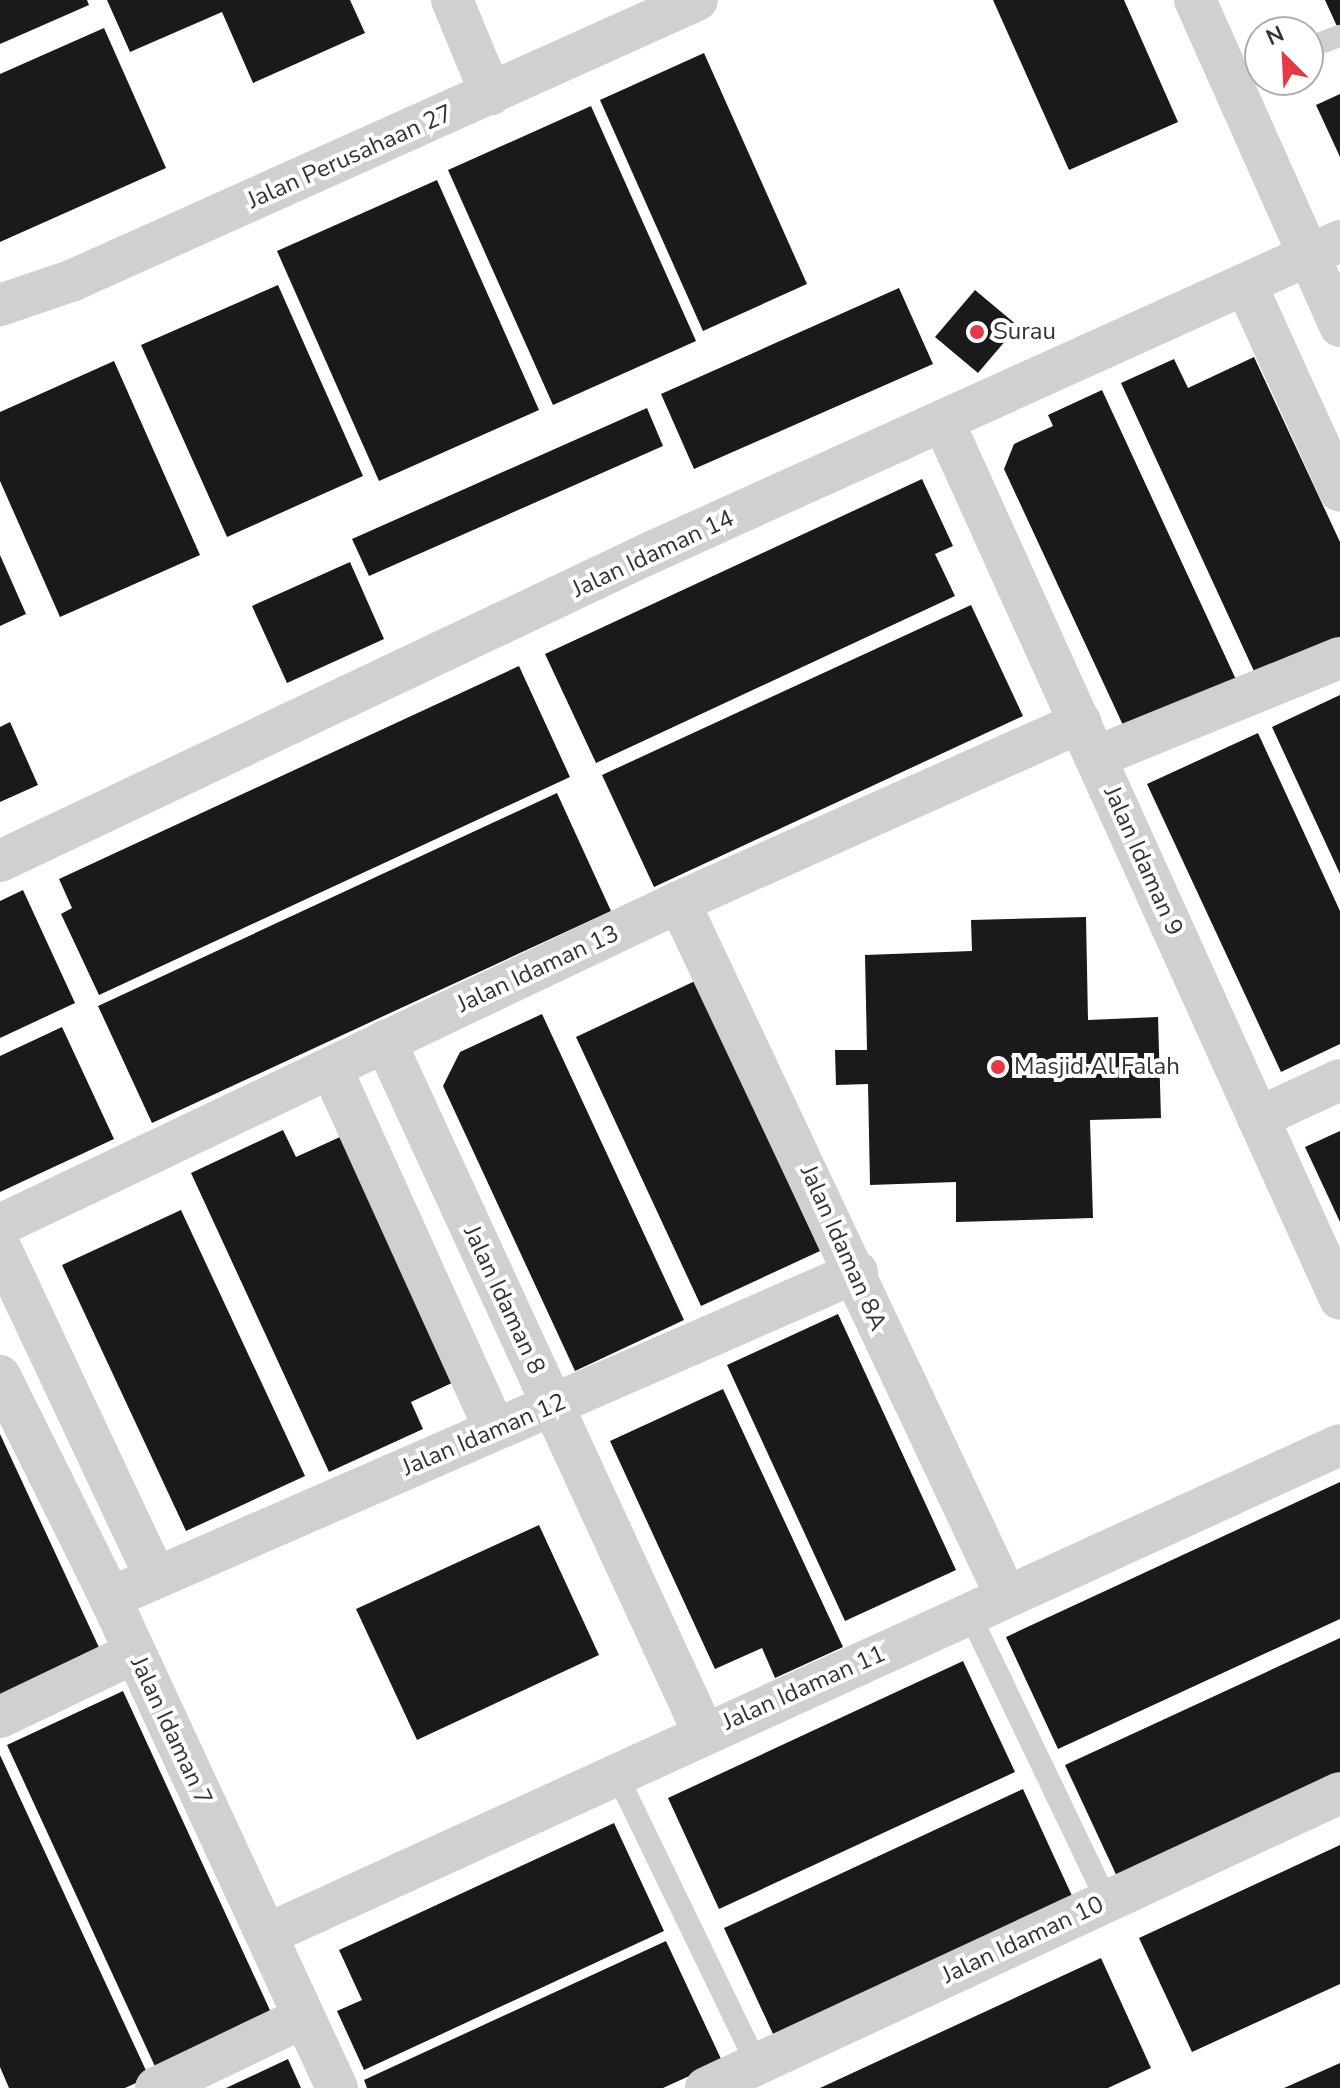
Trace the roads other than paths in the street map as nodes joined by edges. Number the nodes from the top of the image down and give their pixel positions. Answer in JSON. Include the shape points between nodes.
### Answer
{"nodes":[{"id":1,"x":452,"y":0,"type":"edge"},
{"id":2,"x":697,"y":0,"type":"edge"},
{"id":3,"x":1195,"y":0,"type":"edge"},
{"id":4,"x":1244,"y":73,"type":"edge"},
{"id":5,"x":491,"y":94,"type":"junction"},
{"id":6,"x":1255,"y":96,"type":"edge"},
{"id":7,"x":1324,"y":247,"type":"edge"},
{"id":8,"x":1246,"y":285,"type":"junction"},
{"id":9,"x":0,"y":305,"type":"edge"},
{"id":10,"x":1340,"y":326,"type":"edge"},
{"id":11,"x":944,"y":423,"type":"junction"},
{"id":12,"x":1340,"y":491,"type":"edge"},
{"id":13,"x":1340,"y":658,"type":"edge"},
{"id":14,"x":1088,"y":740,"type":"junction"},
{"id":15,"x":0,"y":861,"type":"edge"},
{"id":16,"x":679,"y":902,"type":"junction"},
{"id":17,"x":385,"y":1041,"type":"junction"},
{"id":18,"x":331,"y":1068,"type":"junction"},
{"id":19,"x":1340,"y":1080,"type":"edge"},
{"id":20,"x":1258,"y":1118,"type":"junction"},
{"id":21,"x":0,"y":1225,"type":"edge"},
{"id":22,"x":0,"y":1247,"type":"edge"},
{"id":23,"x":857,"y":1272,"type":"junction"},
{"id":24,"x":1340,"y":1299,"type":"edge"},
{"id":25,"x":0,"y":1376,"type":"edge"},
{"id":26,"x":554,"y":1407,"type":"junction"},
{"id":27,"x":495,"y":1429,"type":"junction"},
{"id":28,"x":1340,"y":1445,"type":"edge"},
{"id":29,"x":155,"y":1576,"type":"junction"},
{"id":30,"x":1006,"y":1596,"type":"junction"},
{"id":31,"x":110,"y":1598,"type":"junction"},
{"id":32,"x":969,"y":1613,"type":"junction"},
{"id":33,"x":134,"y":1653,"type":"junction"},
{"id":34,"x":0,"y":1717,"type":"edge"},
{"id":35,"x":704,"y":1734,"type":"junction"},
{"id":36,"x":617,"y":1775,"type":"junction"},
{"id":37,"x":1340,"y":1793,"type":"edge"},
{"id":38,"x":1107,"y":1901,"type":"junction"},
{"id":39,"x":268,"y":1934,"type":"junction"},
{"id":40,"x":304,"y":2017,"type":"junction"},
{"id":41,"x":757,"y":2064,"type":"junction"},
{"id":42,"x":156,"y":2088,"type":"edge"},
{"id":43,"x":337,"y":2088,"type":"edge"},
{"id":44,"x":706,"y":2088,"type":"edge"}],
"edges":[{"from":1,"to":5,"type":"street"},
{"from":2,"to":5,"type":"street","name":"Jalan Perusahaan 27"},
{"from":3,"to":4,"type":"street"},
{"from":5,"to":9,"type":"street","name":"Jalan Perusahaan 27","via":[[71,281]]},
{"from":6,"to":7,"type":"street"},
{"from":7,"to":8,"type":"street","name":"Jalan Idaman 14"},
{"from":7,"to":10,"type":"street"},
{"from":8,"to":11,"type":"street","name":"Jalan Idaman 14"},
{"from":8,"to":12,"type":"street"},
{"from":11,"to":14,"type":"street","name":"Jalan Idaman 9"},
{"from":11,"to":15,"type":"street","name":"Jalan Idaman 14","via":[[652,552]]},
{"from":13,"to":14,"type":"street","name":"Jalan Idaman 13"},
{"from":14,"to":16,"type":"street","name":"Jalan Idaman 13"},
{"from":14,"to":20,"type":"street","name":"Jalan Idaman 9"},
{"from":16,"to":17,"type":"street","name":"Jalan Idaman 13"},
{"from":16,"to":23,"type":"street","name":"Jalan Idaman 8A"},
{"from":17,"to":18,"type":"street","name":"Jalan Idaman 13"},
{"from":17,"to":26,"type":"street","name":"Jalan Idaman 8"},
{"from":18,"to":21,"type":"street","name":"Jalan Idaman 13"},
{"from":18,"to":27,"type":"street"},
{"from":19,"to":20,"type":"street"},
{"from":20,"to":24,"type":"street","name":"Jalan Idaman 9"},
{"from":22,"to":29,"type":"street"},
{"from":23,"to":26,"type":"street","name":"Jalan Idaman 12"},
{"from":23,"to":30,"type":"street","name":"Jalan Idaman 8A"},
{"from":25,"to":31,"type":"street","name":"Jalan Idaman 7"},
{"from":26,"to":27,"type":"street","name":"Jalan Idaman 12"},
{"from":26,"to":35,"type":"street","name":"Jalan Idaman 8"},
{"from":27,"to":29,"type":"street","name":"Jalan Idaman 12"},
{"from":28,"to":30,"type":"street","name":"Jalan Idaman 11"},
{"from":29,"to":31,"type":"street","name":"Jalan Idaman 12"},
{"from":30,"to":32,"type":"street","name":"Jalan Idaman 11"},
{"from":31,"to":33,"type":"street","name":"Jalan Idaman 7"},
{"from":32,"to":35,"type":"street","name":"Jalan Idaman 11"},
{"from":32,"to":38,"type":"lane"},
{"from":33,"to":34,"type":"street"},
{"from":33,"to":39,"type":"street","name":"Jalan Idaman 7"},
{"from":35,"to":36,"type":"street","name":"Jalan Idaman 11"},
{"from":36,"to":39,"type":"street","name":"Jalan Idaman 11"},
{"from":36,"to":41,"type":"lane"},
{"from":37,"to":38,"type":"street","name":"Jalan Idaman 10"},
{"from":38,"to":41,"type":"street","name":"Jalan Idaman 10"},
{"from":39,"to":40,"type":"street","name":"Jalan Idaman 7"},
{"from":40,"to":42,"type":"street"},
{"from":40,"to":43,"type":"street","name":"Jalan Idaman 7"},
{"from":41,"to":44,"type":"street","name":"Jalan Idaman 10"}]}
